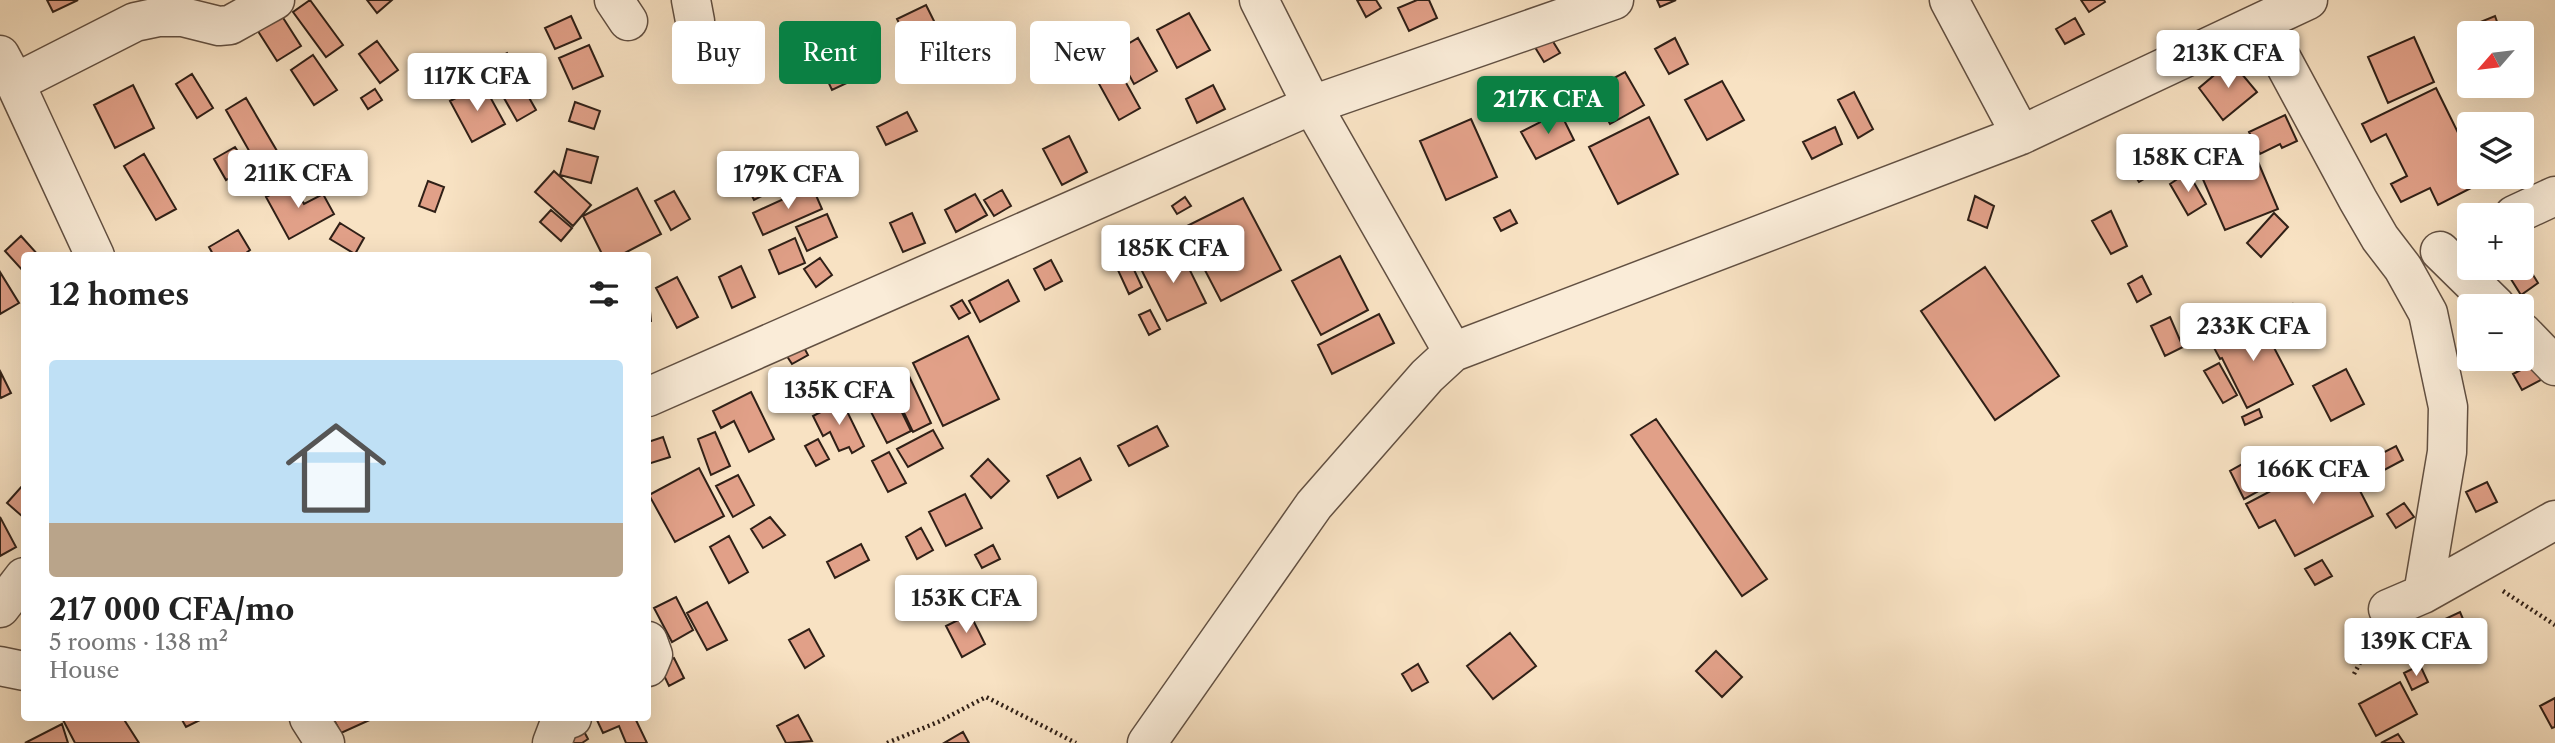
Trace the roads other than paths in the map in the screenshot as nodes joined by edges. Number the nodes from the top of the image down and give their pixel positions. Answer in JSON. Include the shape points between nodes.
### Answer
{"nodes":[{"id":1,"x":275,"y":0,"type":"edge"},
{"id":2,"x":1259,"y":0,"type":"edge"},
{"id":3,"x":1614,"y":0,"type":"edge"},
{"id":4,"x":1949,"y":0,"type":"edge"},
{"id":5,"x":2308,"y":0,"type":"edge"},
{"id":6,"x":2262,"y":22,"type":"junction"},
{"id":7,"x":8,"y":69,"type":"edge"},
{"id":8,"x":1312,"y":105,"type":"junction"},
{"id":9,"x":2021,"y":135,"type":"junction"},
{"id":10,"x":2555,"y":196,"type":"edge"},
{"id":11,"x":2534,"y":206,"type":"edge"},
{"id":12,"x":2455,"y":244,"type":"edge"},
{"id":13,"x":93,"y":252,"type":"edge"},
{"id":14,"x":2403,"y":268,"type":"junction"},
{"id":15,"x":2488,"y":294,"type":"edge"},
{"id":16,"x":2534,"y":344,"type":"edge"},
{"id":17,"x":1453,"y":352,"type":"junction"},
{"id":18,"x":2555,"y":366,"type":"edge"},
{"id":19,"x":651,"y":396,"type":"edge"},
{"id":20,"x":2555,"y":520,"type":"edge"},
{"id":21,"x":21,"y":581,"type":"edge"},
{"id":22,"x":2423,"y":594,"type":"junction"},
{"id":23,"x":0,"y":608,"type":"edge"},
{"id":24,"x":2388,"y":609,"type":"dead end"},
{"id":25,"x":0,"y":666,"type":"edge"},
{"id":26,"x":21,"y":670,"type":"edge"},
{"id":27,"x":311,"y":721,"type":"edge"},
{"id":28,"x":563,"y":721,"type":"edge"},
{"id":29,"x":325,"y":743,"type":"edge"},
{"id":30,"x":552,"y":743,"type":"edge"},
{"id":31,"x":1147,"y":743,"type":"edge"}],
"edges":[{"from":1,"to":7,"type":"street","via":[[230,25],[183,17],[135,22]]},
{"from":2,"to":8,"type":"street"},
{"from":3,"to":8,"type":"street"},
{"from":4,"to":9,"type":"street"},
{"from":5,"to":6,"type":"street"},
{"from":6,"to":9,"type":"street"},
{"from":6,"to":14,"type":"street","via":[[2358,200]]},
{"from":7,"to":13,"type":"street"},
{"from":8,"to":17,"type":"street"},
{"from":8,"to":19,"type":"street"},
{"from":9,"to":17,"type":"street"},
{"from":10,"to":11,"type":"street"},
{"from":12,"to":14,"type":"street"},
{"from":12,"to":15,"type":"street"},
{"from":14,"to":22,"type":"street","via":[[2428,313],[2448,407],[2447,452]]},
{"from":16,"to":18,"type":"street"},
{"from":17,"to":31,"type":"street","via":[[1314,505]]},
{"from":20,"to":22,"type":"street"},
{"from":21,"to":23,"type":"street"},
{"from":22,"to":24,"type":"street"},
{"from":25,"to":26,"type":"street"},
{"from":27,"to":29,"type":"street"},
{"from":28,"to":30,"type":"street"}]}
